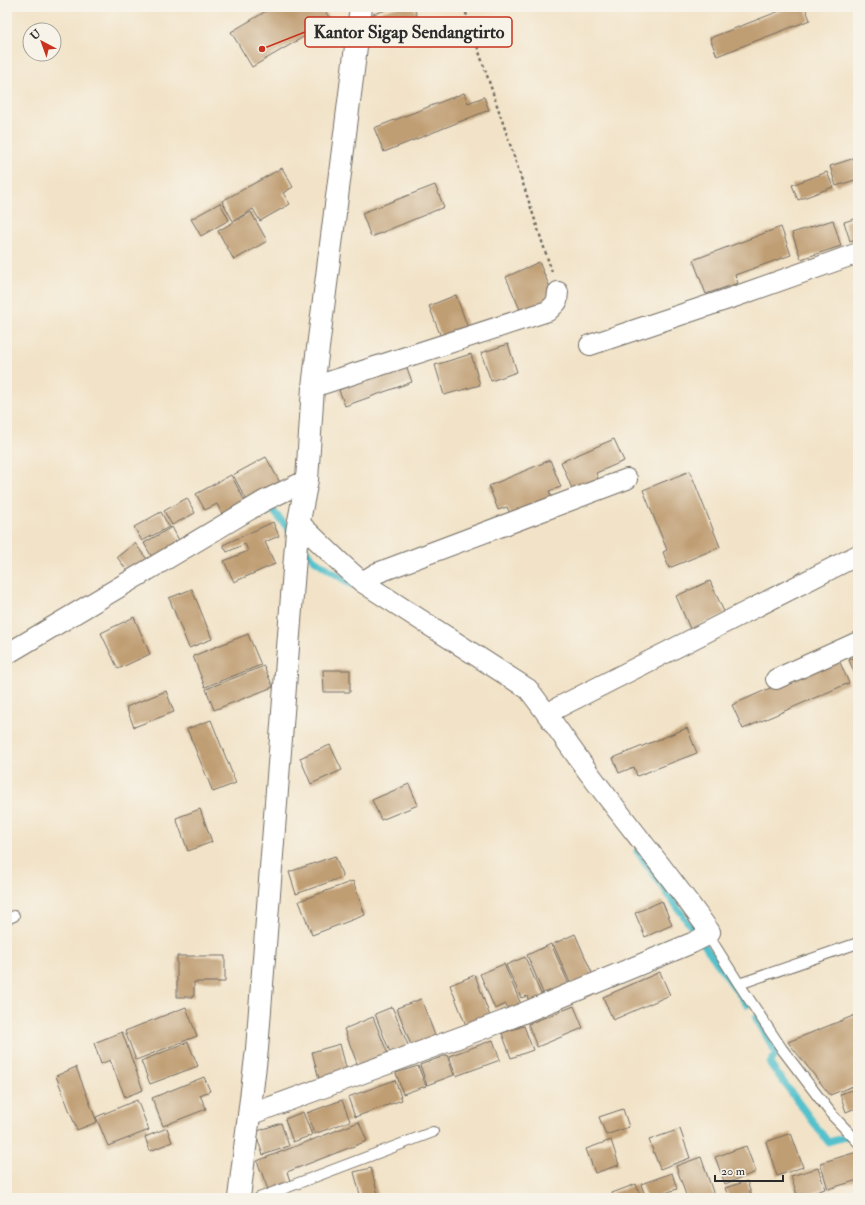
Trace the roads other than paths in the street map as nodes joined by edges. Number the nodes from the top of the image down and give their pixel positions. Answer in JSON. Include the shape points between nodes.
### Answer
{"nodes":[{"id":1,"x":361,"y":7,"type":"edge"},
{"id":2,"x":858,"y":254,"type":"edge"},
{"id":3,"x":558,"y":292,"type":"road end"},
{"id":4,"x":590,"y":345,"type":"dead end"},
{"id":5,"x":313,"y":387,"type":"junction"},
{"id":6,"x":627,"y":479,"type":"dead end"},
{"id":7,"x":307,"y":480,"type":"junction"},
{"id":8,"x":298,"y":522,"type":"junction"},
{"id":9,"x":858,"y":555,"type":"edge"},
{"id":10,"x":362,"y":582,"type":"junction"},
{"id":11,"x":858,"y":642,"type":"edge"},
{"id":12,"x":7,"y":654,"type":"edge"},
{"id":13,"x":776,"y":679,"type":"dead end"},
{"id":14,"x":548,"y":714,"type":"junction"},
{"id":15,"x":701,"y":939,"type":"junction"},
{"id":16,"x":858,"y":943,"type":"edge"},
{"id":17,"x":739,"y":984,"type":"junction"},
{"id":18,"x":249,"y":1115,"type":"junction"},
{"id":19,"x":433,"y":1132,"type":"dead end"},
{"id":20,"x":858,"y":1142,"type":"edge"},
{"id":21,"x":239,"y":1198,"type":"edge"},
{"id":22,"x":260,"y":1198,"type":"edge"}],
"edges":[{"from":1,"to":5,"type":"street"},
{"from":2,"to":4,"type":"street"},
{"from":3,"to":5,"type":"street","via":[[557,302],[548,311]]},
{"from":5,"to":7,"type":"street"},
{"from":6,"to":10,"type":"street","via":[[377,573]]},
{"from":7,"to":8,"type":"street"},
{"from":7,"to":12,"type":"street","via":[[264,501]]},
{"from":8,"to":10,"type":"street"},
{"from":8,"to":18,"type":"street","via":[[257,1049]]},
{"from":9,"to":14,"type":"street"},
{"from":10,"to":14,"type":"street","via":[[528,689]]},
{"from":11,"to":13,"type":"street"},
{"from":14,"to":15,"type":"street","via":[[591,776],[710,932]]},
{"from":15,"to":17,"type":"lane"},
{"from":15,"to":18,"type":"street","via":[[504,1021]]},
{"from":16,"to":17,"type":"lane"},
{"from":17,"to":20,"type":"lane","via":[[782,1049],[833,1116]]},
{"from":18,"to":21,"type":"street"},
{"from":19,"to":22,"type":"lane"}]}
